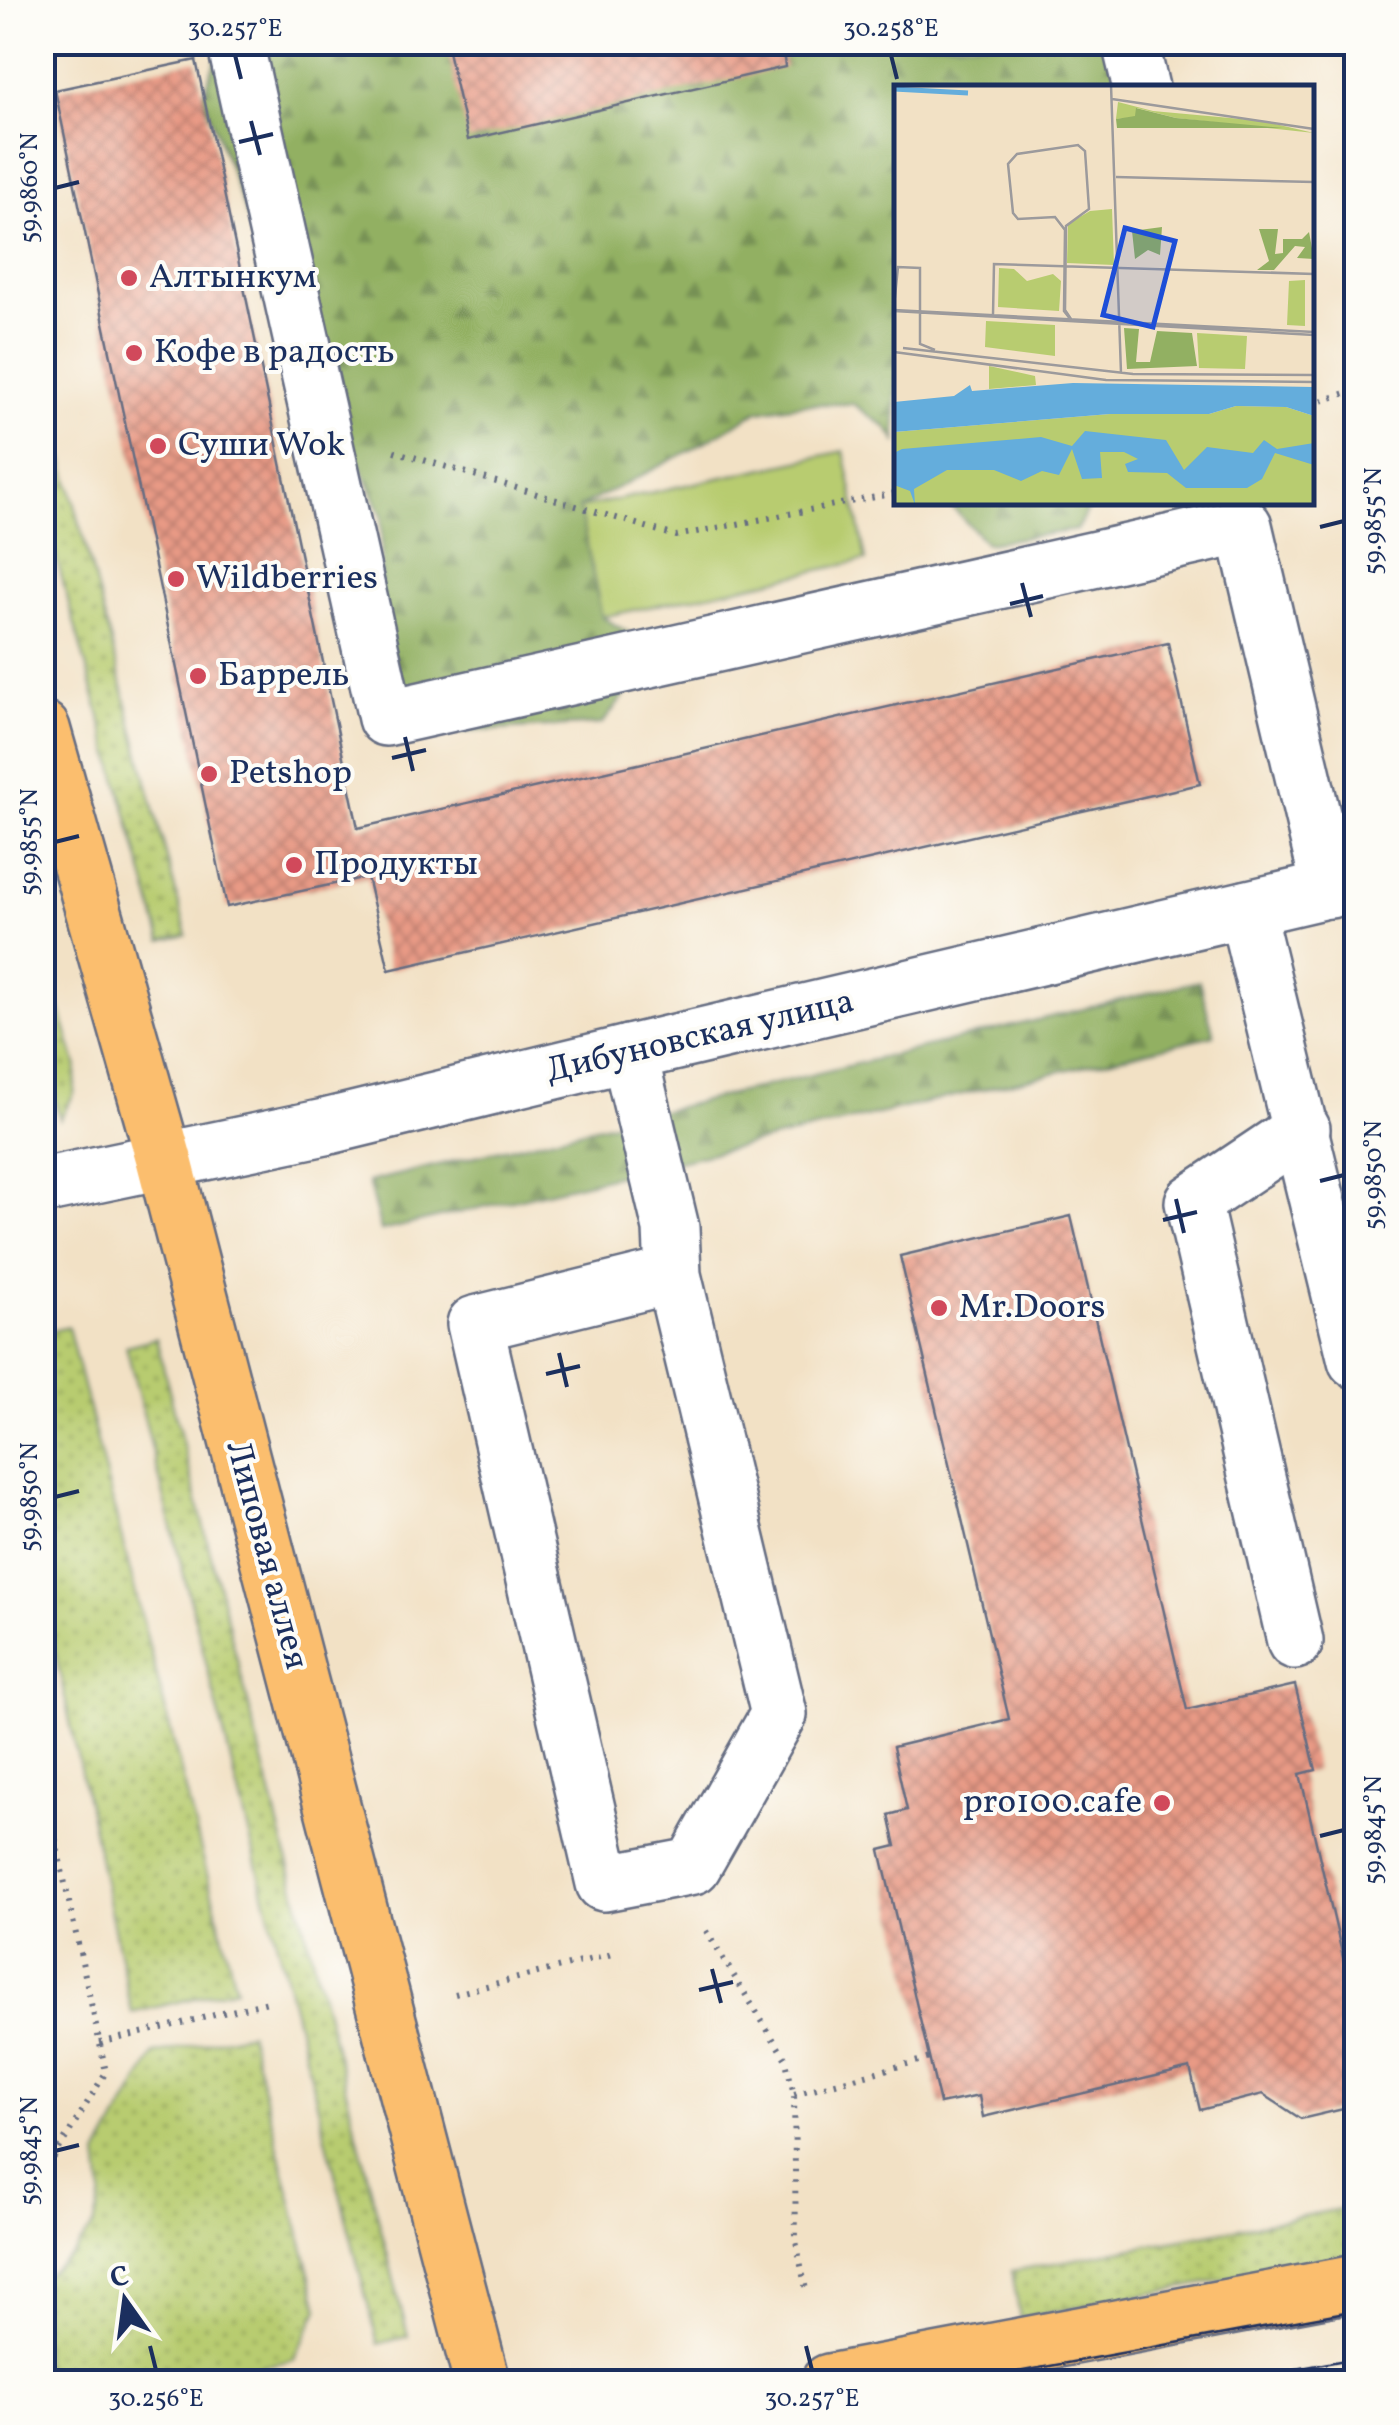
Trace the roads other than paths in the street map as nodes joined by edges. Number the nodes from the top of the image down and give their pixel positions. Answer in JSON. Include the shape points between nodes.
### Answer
{"nodes":[{"id":1,"x":236,"y":42,"type":"edge"},
{"id":2,"x":1130,"y":42,"type":"edge"},
{"id":3,"x":1140,"y":85,"type":"edge"},
{"id":4,"x":1241,"y":514,"type":"edge"},
{"id":5,"x":42,"y":730,"type":"edge"},
{"id":6,"x":1343,"y":886,"type":"edge"},
{"id":7,"x":1246,"y":909,"type":"junction"},
{"id":8,"x":629,"y":1052,"type":"junction"},
{"id":9,"x":1302,"y":1130,"type":"junction"},
{"id":10,"x":164,"y":1159,"type":"junction"},
{"id":11,"x":42,"y":1186,"type":"edge"},
{"id":12,"x":673,"y":1274,"type":"junction"},
{"id":13,"x":1356,"y":1360,"type":"edge"},
{"id":14,"x":1295,"y":1642,"type":"dead end"},
{"id":15,"x":1356,"y":2283,"type":"edge"},
{"id":16,"x":482,"y":2382,"type":"edge"},
{"id":17,"x":829,"y":2382,"type":"edge"}],
"edges":[{"from":1,"to":4,"type":"street","via":[[386,718]]},
{"from":2,"to":3,"type":"street"},
{"from":4,"to":6,"type":"street"},
{"from":5,"to":10,"type":"main road","name":"Липовая аллея"},
{"from":6,"to":7,"type":"street","name":"Дибуновская улица"},
{"from":7,"to":8,"type":"street","name":"Дибуновская улица"},
{"from":7,"to":9,"type":"street"},
{"from":8,"to":10,"type":"street","name":"Дибуновская улица"},
{"from":8,"to":12,"type":"street","via":[[671,1228]]},
{"from":9,"to":13,"type":"street"},
{"from":9,"to":14,"type":"street","via":[[1193,1202]]},
{"from":10,"to":11,"type":"street","name":"Дибуновская улица"},
{"from":10,"to":16,"type":"main road","name":"Липовая аллея"},
{"from":12,"to":12,"type":"street","via":[[475,1324],[604,1883],[693,1866],[779,1714]]},
{"from":15,"to":17,"type":"main road"}]}
